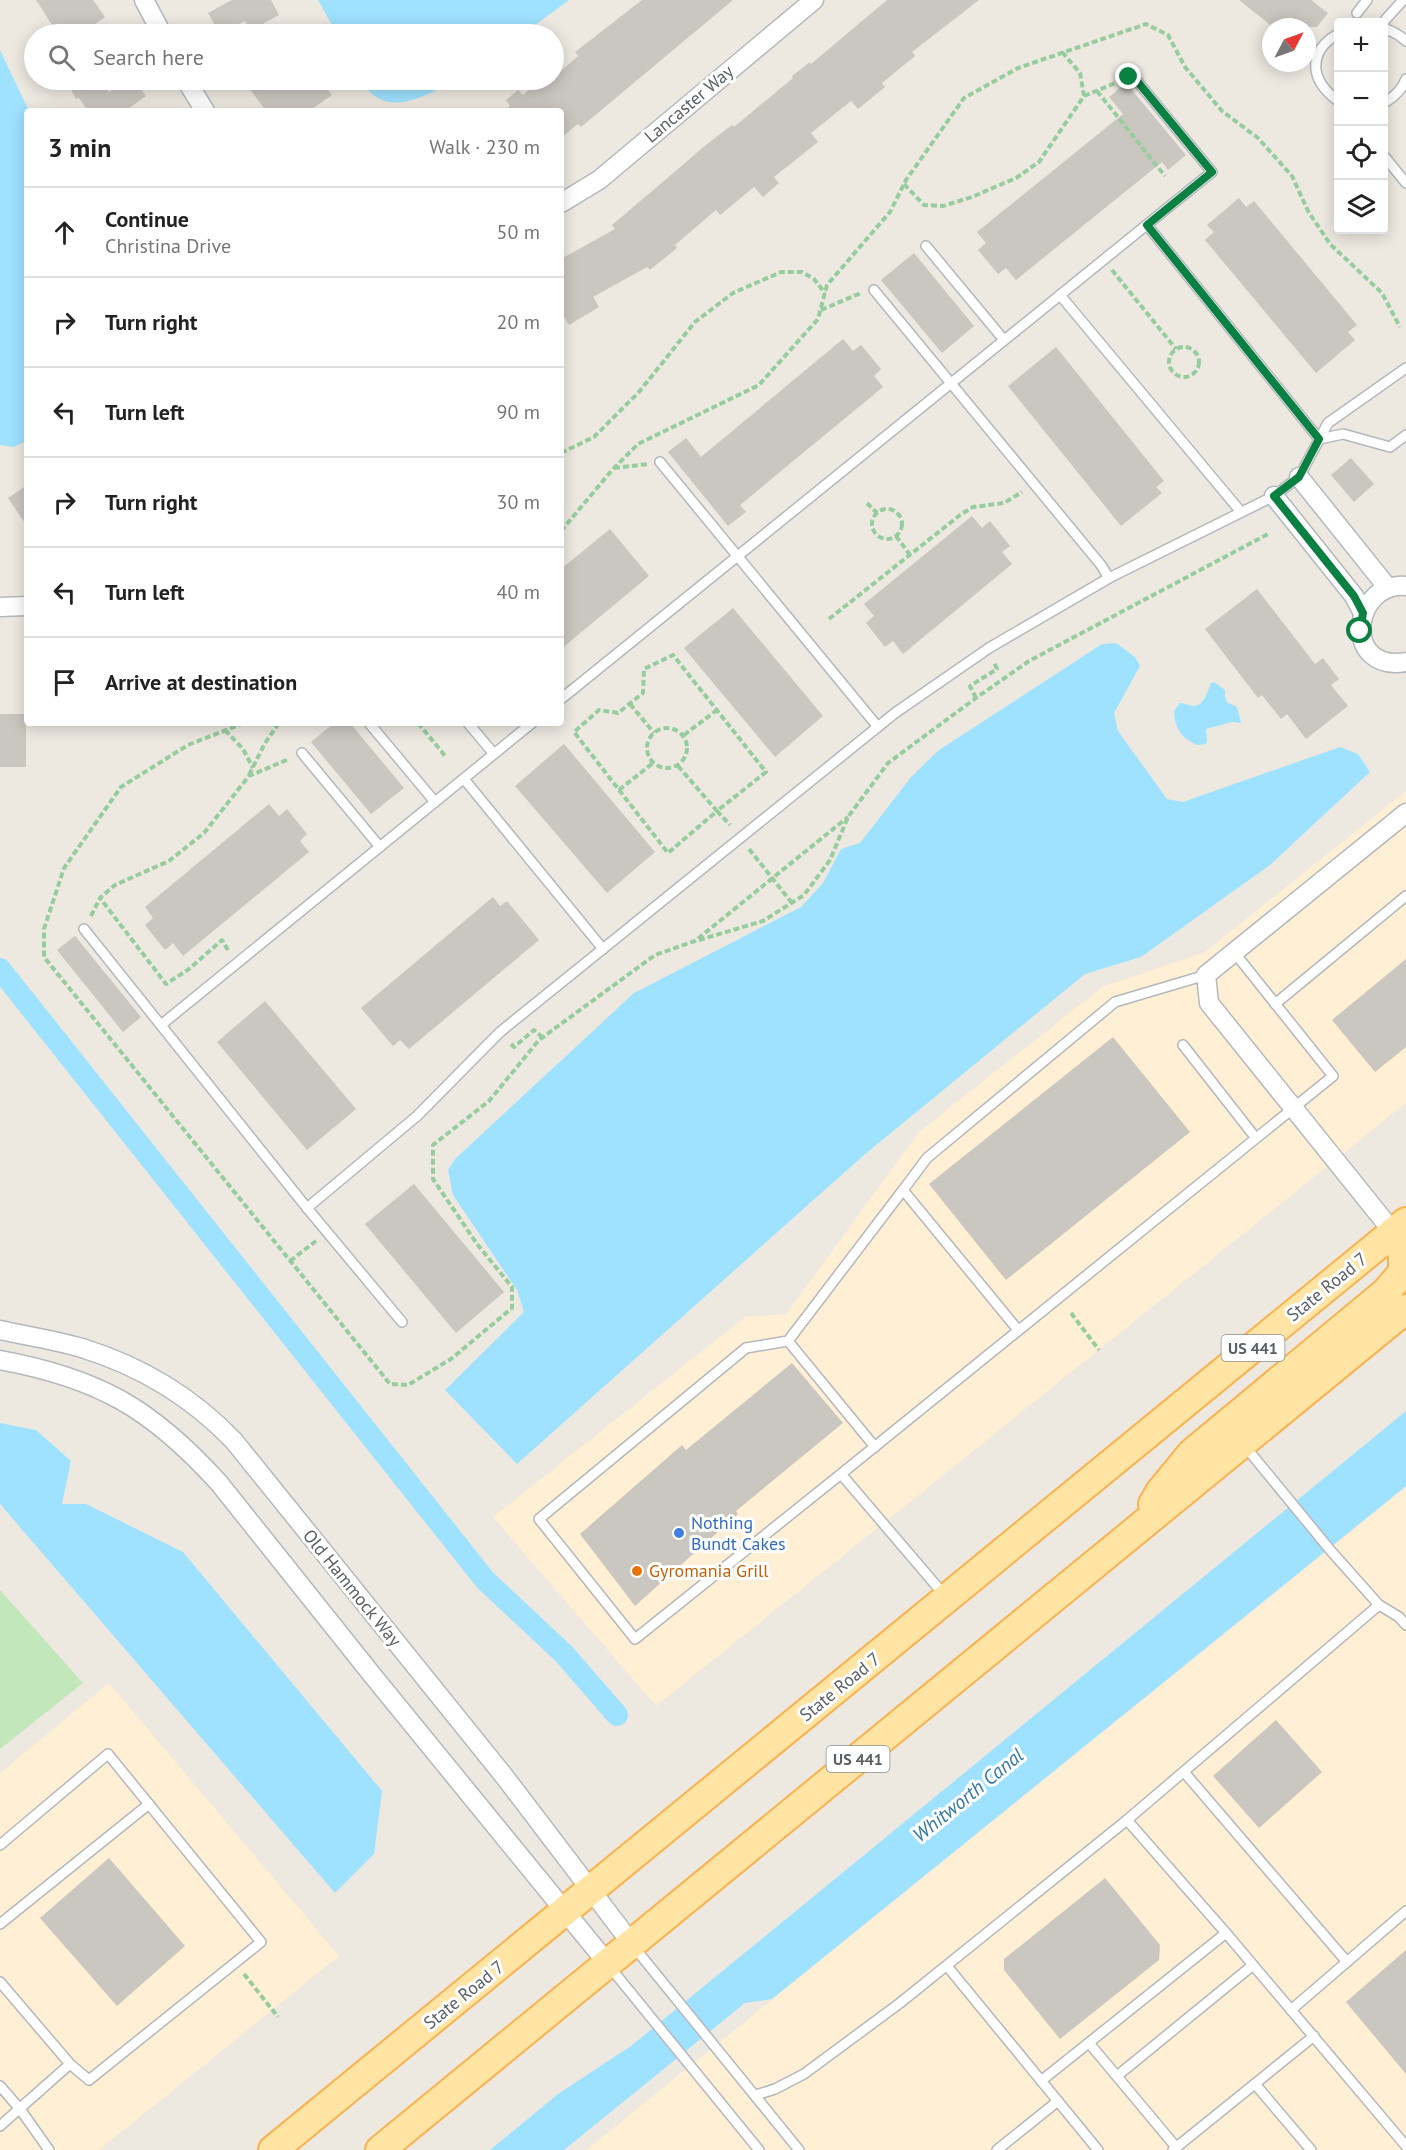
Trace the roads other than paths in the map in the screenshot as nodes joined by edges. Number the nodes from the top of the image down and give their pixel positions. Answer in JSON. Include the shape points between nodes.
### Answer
{"nodes":[{"id":1,"x":144,"y":0,"type":"edge"},
{"id":2,"x":814,"y":0,"type":"edge"},
{"id":3,"x":1367,"y":0,"type":"edge"},
{"id":4,"x":1403,"y":0,"type":"edge"},
{"id":5,"x":1379,"y":16,"type":"junction"},
{"id":6,"x":157,"y":24,"type":"edge"},
{"id":7,"x":1326,"y":31,"type":"dead end"},
{"id":8,"x":1406,"y":41,"type":"edge"},
{"id":9,"x":1406,"y":79,"type":"edge"},
{"id":10,"x":1137,"y":81,"type":"road end"},
{"id":11,"x":192,"y":90,"type":"edge"},
{"id":12,"x":1334,"y":97,"type":"edge"},
{"id":13,"x":1388,"y":100,"type":"edge"},
{"id":14,"x":203,"y":108,"type":"edge"},
{"id":15,"x":1388,"y":162,"type":"edge"},
{"id":16,"x":1406,"y":183,"type":"edge"},
{"id":17,"x":564,"y":201,"type":"edge"},
{"id":18,"x":1147,"y":225,"type":"junction"},
{"id":19,"x":926,"y":246,"type":"dead end"},
{"id":20,"x":874,"y":291,"type":"road end"},
{"id":21,"x":1060,"y":295,"type":"junction"},
{"id":22,"x":1004,"y":340,"type":"junction"},
{"id":23,"x":1406,"y":368,"type":"edge"},
{"id":24,"x":951,"y":383,"type":"junction"},
{"id":25,"x":1406,"y":435,"type":"edge"},
{"id":26,"x":1319,"y":439,"type":"junction"},
{"id":27,"x":660,"y":462,"type":"road end"},
{"id":28,"x":1299,"y":477,"type":"junction"},
{"id":29,"x":1274,"y":496,"type":"junction"},
{"id":30,"x":1241,"y":512,"type":"junction"},
{"id":31,"x":738,"y":555,"type":"junction"},
{"id":32,"x":1109,"y":578,"type":"junction"},
{"id":33,"x":1397,"y":587,"type":"edge"},
{"id":34,"x":24,"y":606,"type":"edge"},
{"id":35,"x":0,"y":607,"type":"edge"},
{"id":36,"x":1363,"y":613,"type":"junction"},
{"id":37,"x":1406,"y":662,"type":"edge"},
{"id":38,"x":564,"y":697,"type":"edge"},
{"id":39,"x":372,"y":726,"type":"edge"},
{"id":40,"x":471,"y":726,"type":"edge"},
{"id":41,"x":528,"y":726,"type":"edge"},
{"id":42,"x":878,"y":727,"type":"junction"},
{"id":43,"x":302,"y":753,"type":"road end"},
{"id":44,"x":494,"y":754,"type":"junction"},
{"id":45,"x":464,"y":779,"type":"junction"},
{"id":46,"x":435,"y":802,"type":"junction"},
{"id":47,"x":1406,"y":813,"type":"edge"},
{"id":48,"x":380,"y":847,"type":"junction"},
{"id":49,"x":1406,"y":896,"type":"edge"},
{"id":50,"x":84,"y":928,"type":"road end"},
{"id":51,"x":603,"y":949,"type":"junction"},
{"id":52,"x":1234,"y":952,"type":"junction"},
{"id":53,"x":1206,"y":975,"type":"junction"},
{"id":54,"x":1275,"y":1004,"type":"junction"},
{"id":55,"x":161,"y":1025,"type":"junction"},
{"id":56,"x":1183,"y":1045,"type":"dead end"},
{"id":57,"x":1293,"y":1107,"type":"junction"},
{"id":58,"x":1255,"y":1137,"type":"junction"},
{"id":59,"x":903,"y":1190,"type":"junction"},
{"id":60,"x":307,"y":1208,"type":"junction"},
{"id":61,"x":1400,"y":1227,"type":"edge"},
{"id":62,"x":1406,"y":1309,"type":"edge"},
{"id":63,"x":402,"y":1322,"type":"dead end"},
{"id":64,"x":0,"y":1330,"type":"edge"},
{"id":65,"x":1018,"y":1330,"type":"junction"},
{"id":66,"x":788,"y":1341,"type":"junction"},
{"id":67,"x":0,"y":1360,"type":"edge"},
{"id":68,"x":1242,"y":1443,"type":"junction"},
{"id":69,"x":874,"y":1447,"type":"junction"},
{"id":70,"x":841,"y":1474,"type":"junction"},
{"id":71,"x":1143,"y":1525,"type":"junction"},
{"id":72,"x":947,"y":1599,"type":"junction"},
{"id":73,"x":1379,"y":1605,"type":"junction"},
{"id":74,"x":1402,"y":1614,"type":"edge"},
{"id":75,"x":1406,"y":1625,"type":"edge"},
{"id":76,"x":1184,"y":1772,"type":"junction"},
{"id":77,"x":149,"y":1804,"type":"junction"},
{"id":78,"x":1127,"y":1820,"type":"junction"},
{"id":79,"x":0,"y":1845,"type":"edge"},
{"id":80,"x":591,"y":1891,"type":"junction"},
{"id":81,"x":1406,"y":1911,"type":"edge"},
{"id":82,"x":566,"y":1912,"type":"junction"},
{"id":83,"x":0,"y":1924,"type":"edge"},
{"id":84,"x":1227,"y":1934,"type":"junction"},
{"id":85,"x":632,"y":1944,"type":"junction"},
{"id":86,"x":1347,"y":1962,"type":"junction"},
{"id":87,"x":608,"y":1964,"type":"junction"},
{"id":88,"x":1253,"y":1965,"type":"junction"},
{"id":89,"x":947,"y":1966,"type":"junction"},
{"id":90,"x":0,"y":1982,"type":"edge"},
{"id":91,"x":1291,"y":2010,"type":"junction"},
{"id":92,"x":1314,"y":2036,"type":"junction"},
{"id":93,"x":1089,"y":2043,"type":"junction"},
{"id":94,"x":70,"y":2064,"type":"junction"},
{"id":95,"x":1117,"y":2076,"type":"junction"},
{"id":96,"x":1041,"y":2081,"type":"junction"},
{"id":97,"x":1255,"y":2084,"type":"junction"},
{"id":98,"x":0,"y":2086,"type":"edge"},
{"id":99,"x":756,"y":2095,"type":"junction"},
{"id":100,"x":1058,"y":2101,"type":"junction"},
{"id":101,"x":20,"y":2109,"type":"junction"},
{"id":102,"x":0,"y":2126,"type":"edge"},
{"id":103,"x":1406,"y":2146,"type":"edge"},
{"id":104,"x":1174,"y":2148,"type":"edge"},
{"id":105,"x":49,"y":2150,"type":"edge"},
{"id":106,"x":273,"y":2150,"type":"edge"},
{"id":107,"x":380,"y":2150,"type":"edge"},
{"id":108,"x":759,"y":2150,"type":"edge"},
{"id":109,"x":799,"y":2150,"type":"edge"},
{"id":110,"x":998,"y":2150,"type":"edge"},
{"id":111,"x":1098,"y":2150,"type":"edge"},
{"id":112,"x":1311,"y":2150,"type":"edge"}],
"edges":[{"from":1,"to":6,"type":"street"},
{"from":2,"to":17,"type":"street","name":"Lancaster Way","via":[[599,180]]},
{"from":3,"to":5,"type":"lane","via":[[1353,14]]},
{"from":4,"to":5,"type":"lane"},
{"from":5,"to":8,"type":"lane","via":[[1398,29]]},
{"from":7,"to":12,"type":"lane","via":[[1317,50],[1316,64],[1319,78]]},
{"from":9,"to":13,"type":"lane"},
{"from":10,"to":18,"type":"lane","via":[[1212,172]]},
{"from":11,"to":14,"type":"street"},
{"from":15,"to":16,"type":"lane"},
{"from":18,"to":21,"type":"lane"},
{"from":18,"to":26,"type":"lane"},
{"from":19,"to":22,"type":"lane"},
{"from":20,"to":24,"type":"lane"},
{"from":21,"to":22,"type":"lane"},
{"from":21,"to":30,"type":"lane"},
{"from":22,"to":24,"type":"lane"},
{"from":23,"to":26,"type":"lane","via":[[1328,423]]},
{"from":24,"to":31,"type":"lane"},
{"from":24,"to":32,"type":"lane"},
{"from":25,"to":26,"type":"lane","via":[[1390,447],[1343,434]]},
{"from":26,"to":28,"type":"lane"},
{"from":27,"to":31,"type":"lane"},
{"from":28,"to":29,"type":"lane"},
{"from":28,"to":33,"type":"street"},
{"from":29,"to":30,"type":"lane"},
{"from":29,"to":36,"type":"street","via":[[1354,596]]},
{"from":30,"to":32,"type":"lane"},
{"from":31,"to":38,"type":"lane"},
{"from":31,"to":42,"type":"lane"},
{"from":32,"to":42,"type":"lane","via":[[985,650]]},
{"from":33,"to":36,"type":"street","via":[[1373,598]]},
{"from":34,"to":35,"type":"street"},
{"from":36,"to":37,"type":"street","via":[[1360,631],[1365,647],[1377,659],[1394,664]]},
{"from":39,"to":46,"type":"lane"},
{"from":40,"to":44,"type":"lane"},
{"from":41,"to":44,"type":"lane"},
{"from":42,"to":51,"type":"lane"},
{"from":43,"to":48,"type":"lane"},
{"from":44,"to":45,"type":"lane"},
{"from":45,"to":46,"type":"lane"},
{"from":45,"to":51,"type":"lane"},
{"from":46,"to":48,"type":"lane"},
{"from":47,"to":52,"type":"street"},
{"from":48,"to":55,"type":"lane"},
{"from":49,"to":54,"type":"lane"},
{"from":50,"to":55,"type":"lane"},
{"from":51,"to":60,"type":"lane","via":[[500,1032],[417,1116]]},
{"from":52,"to":53,"type":"street"},
{"from":52,"to":54,"type":"lane"},
{"from":53,"to":57,"type":"street","via":[[1209,1003]]},
{"from":53,"to":59,"type":"lane","via":[[1115,1002],[927,1158]]},
{"from":54,"to":57,"type":"lane","via":[[1333,1076]]},
{"from":55,"to":60,"type":"lane"},
{"from":56,"to":58,"type":"lane"},
{"from":57,"to":58,"type":"lane"},
{"from":57,"to":61,"type":"street"},
{"from":58,"to":65,"type":"lane"},
{"from":59,"to":65,"type":"lane"},
{"from":59,"to":66,"type":"lane"},
{"from":60,"to":63,"type":"lane"},
{"from":61,"to":71,"type":"main road","via":[[1403,1272],[1386,1292],[1192,1453],[1160,1492]]},
{"from":61,"to":72,"type":"main road","name":"State Road 7","number":"US 441"},
{"from":62,"to":68,"type":"main road","number":"US 441"},
{"from":64,"to":80,"type":"street","name":"Old Hammock Way","via":[[80,1347],[114,1359],[171,1388],[217,1423],[474,1739]]},
{"from":65,"to":69,"type":"lane"},
{"from":66,"to":69,"type":"lane"},
{"from":66,"to":70,"type":"lane","via":[[746,1348],[539,1519],[635,1639]]},
{"from":67,"to":82,"type":"street","via":[[58,1373],[108,1393],[149,1418],[189,1450]]},
{"from":68,"to":71,"type":"main road","number":"US 441"},
{"from":68,"to":73,"type":"lane"},
{"from":69,"to":70,"type":"lane"},
{"from":70,"to":72,"type":"lane"},
{"from":71,"to":85,"type":"main road","number":"US 441"},
{"from":72,"to":80,"type":"main road","name":"State Road 7","number":"US 441"},
{"from":73,"to":74,"type":"lane"},
{"from":73,"to":76,"type":"lane"},
{"from":74,"to":75,"type":"lane"},
{"from":76,"to":78,"type":"lane"},
{"from":76,"to":86,"type":"lane"},
{"from":77,"to":79,"type":"lane","via":[[108,1754]]},
{"from":77,"to":83,"type":"lane"},
{"from":77,"to":94,"type":"lane","via":[[261,1942],[89,2080]]},
{"from":78,"to":84,"type":"lane"},
{"from":78,"to":89,"type":"lane"},
{"from":80,"to":82,"type":"main road","name":"State Road 7","number":"US 441"},
{"from":80,"to":85,"type":"street","name":"Old Hammock Way"},
{"from":81,"to":86,"type":"lane"},
{"from":82,"to":87,"type":"street"},
{"from":82,"to":106,"type":"main road","name":"State Road 7","number":"US 441"},
{"from":84,"to":88,"type":"lane"},
{"from":84,"to":93,"type":"lane"},
{"from":85,"to":87,"type":"main road","number":"US 441"},
{"from":85,"to":99,"type":"lane"},
{"from":86,"to":91,"type":"lane"},
{"from":87,"to":107,"type":"main road","number":"US 441"},
{"from":87,"to":108,"type":"lane"},
{"from":88,"to":91,"type":"lane"},
{"from":88,"to":95,"type":"lane"},
{"from":89,"to":96,"type":"lane"},
{"from":89,"to":99,"type":"lane","via":[[804,2074]]},
{"from":90,"to":94,"type":"lane"},
{"from":91,"to":92,"type":"lane"},
{"from":92,"to":97,"type":"lane"},
{"from":92,"to":103,"type":"lane"},
{"from":93,"to":95,"type":"lane"},
{"from":93,"to":96,"type":"lane"},
{"from":94,"to":101,"type":"lane"},
{"from":95,"to":104,"type":"lane"},
{"from":96,"to":100,"type":"lane"},
{"from":97,"to":104,"type":"lane"},
{"from":97,"to":112,"type":"lane"},
{"from":98,"to":101,"type":"lane"},
{"from":99,"to":109,"type":"lane"},
{"from":100,"to":110,"type":"lane"},
{"from":100,"to":111,"type":"lane"},
{"from":101,"to":102,"type":"lane"},
{"from":101,"to":105,"type":"lane"}]}
